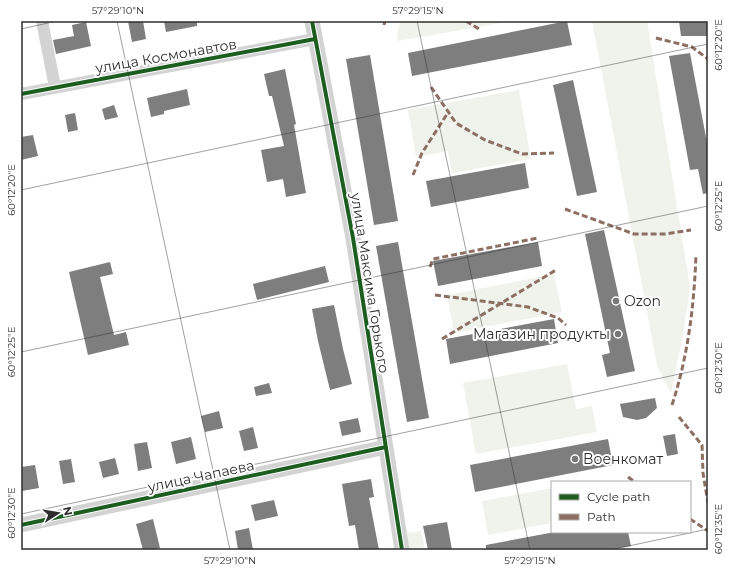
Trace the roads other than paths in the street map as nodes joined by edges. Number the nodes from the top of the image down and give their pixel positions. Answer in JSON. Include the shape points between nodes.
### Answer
{"nodes":[{"id":1,"x":42,"y":21,"type":"edge"},
{"id":2,"x":312,"y":21,"type":"edge"},
{"id":3,"x":315,"y":39,"type":"junction"},
{"id":4,"x":55,"y":87,"type":"junction"},
{"id":5,"x":21,"y":94,"type":"edge"},
{"id":6,"x":386,"y":447,"type":"junction"},
{"id":7,"x":21,"y":525,"type":"edge"},
{"id":8,"x":402,"y":550,"type":"edge"}],
"edges":[{"from":1,"to":4,"type":"street"},
{"from":2,"to":3,"type":"street","name":"улица Максима Горького"},
{"from":3,"to":4,"type":"street","name":"улица Космонавтов"},
{"from":3,"to":6,"type":"street","name":"улица Максима Горького","via":[[353,238]]},
{"from":4,"to":5,"type":"street","name":"улица Космонавтов"},
{"from":6,"to":7,"type":"street","name":"улица Чапаева"},
{"from":6,"to":8,"type":"street","name":"улица Максима Горького"}]}
